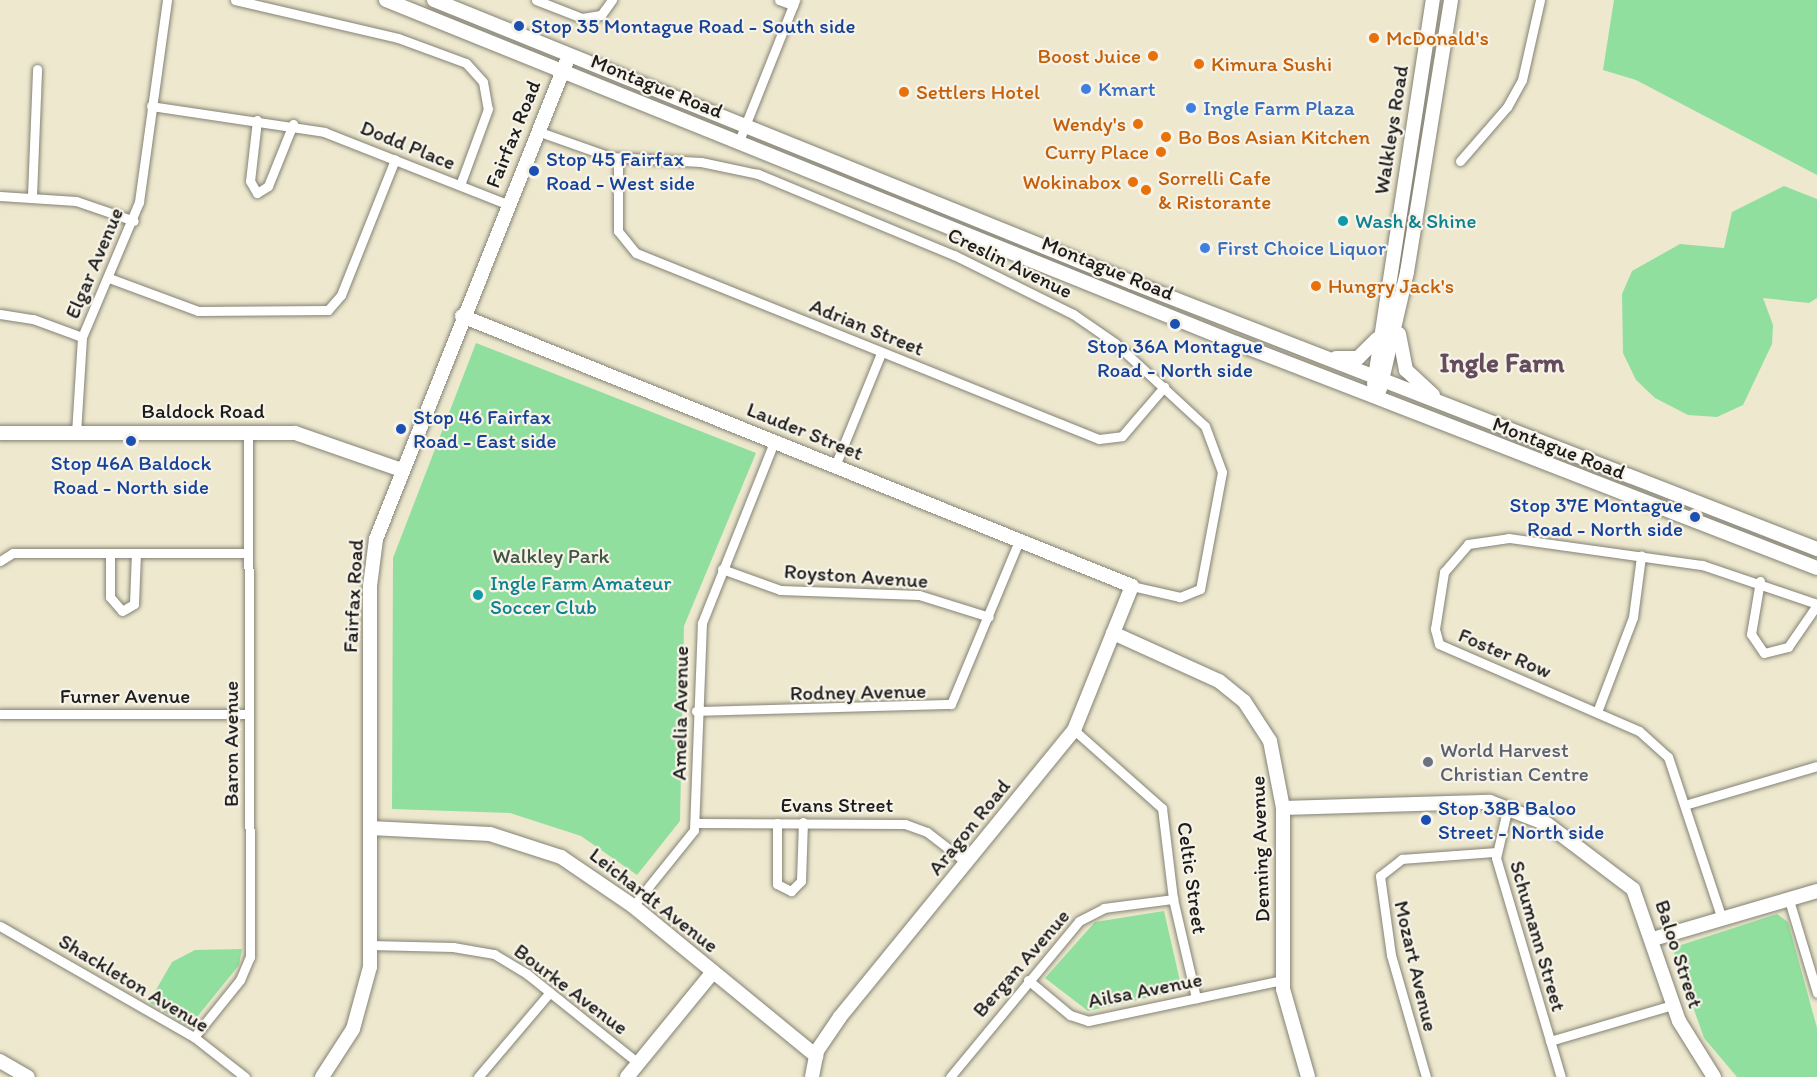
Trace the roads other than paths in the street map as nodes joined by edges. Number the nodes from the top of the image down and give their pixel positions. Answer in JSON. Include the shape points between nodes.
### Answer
{"nodes":[{"id":1,"x":167,"y":0,"type":"edge"},
{"id":2,"x":235,"y":0,"type":"edge"},
{"id":3,"x":386,"y":0,"type":"edge"},
{"id":4,"x":434,"y":0,"type":"edge"},
{"id":5,"x":536,"y":0,"type":"edge"},
{"id":6,"x":612,"y":0,"type":"edge"},
{"id":7,"x":779,"y":0,"type":"edge"},
{"id":8,"x":1433,"y":0,"type":"edge"},
{"id":9,"x":1451,"y":0,"type":"edge"},
{"id":10,"x":1539,"y":0,"type":"edge"},
{"id":11,"x":794,"y":3,"type":"edge"},
{"id":12,"x":570,"y":55,"type":"junction"},
{"id":13,"x":37,"y":69,"type":"dead end"},
{"id":14,"x":562,"y":70,"type":"junction"},
{"id":15,"x":151,"y":106,"type":"junction"},
{"id":16,"x":257,"y":120,"type":"junction"},
{"id":17,"x":293,"y":124,"type":"junction"},
{"id":18,"x":746,"y":125,"type":"junction"},
{"id":19,"x":537,"y":131,"type":"junction"},
{"id":20,"x":739,"y":141,"type":"junction"},
{"id":21,"x":618,"y":158,"type":"junction"},
{"id":22,"x":395,"y":159,"type":"junction"},
{"id":23,"x":1460,"y":161,"type":"dead end"},
{"id":24,"x":460,"y":185,"type":"junction"},
{"id":25,"x":0,"y":196,"type":"edge"},
{"id":26,"x":32,"y":196,"type":"junction"},
{"id":27,"x":507,"y":204,"type":"junction"},
{"id":28,"x":134,"y":221,"type":"junction"},
{"id":29,"x":109,"y":278,"type":"junction"},
{"id":30,"x":1400,"y":308,"type":"junction"},
{"id":31,"x":0,"y":314,"type":"edge"},
{"id":32,"x":462,"y":316,"type":"junction"},
{"id":33,"x":1380,"y":334,"type":"junction"},
{"id":34,"x":82,"y":337,"type":"junction"},
{"id":35,"x":1308,"y":351,"type":"junction"},
{"id":36,"x":881,"y":353,"type":"junction"},
{"id":37,"x":1379,"y":380,"type":"junction"},
{"id":38,"x":1164,"y":387,"type":"junction"},
{"id":39,"x":1375,"y":398,"type":"junction"},
{"id":40,"x":1453,"y":409,"type":"junction"},
{"id":41,"x":248,"y":432,"type":"junction"},
{"id":42,"x":76,"y":433,"type":"junction"},
{"id":43,"x":0,"y":434,"type":"edge"},
{"id":44,"x":774,"y":442,"type":"junction"},
{"id":45,"x":835,"y":466,"type":"junction"},
{"id":46,"x":399,"y":469,"type":"junction"},
{"id":47,"x":1019,"y":541,"type":"junction"},
{"id":48,"x":1817,"y":549,"type":"edge"},
{"id":49,"x":110,"y":552,"type":"junction"},
{"id":50,"x":248,"y":552,"type":"junction"},
{"id":51,"x":136,"y":553,"type":"junction"},
{"id":52,"x":1641,"y":556,"type":"junction"},
{"id":53,"x":0,"y":561,"type":"edge"},
{"id":54,"x":1817,"y":568,"type":"edge"},
{"id":55,"x":722,"y":569,"type":"junction"},
{"id":56,"x":1760,"y":581,"type":"junction"},
{"id":57,"x":1132,"y":586,"type":"junction"},
{"id":58,"x":1817,"y":604,"type":"edge"},
{"id":59,"x":989,"y":617,"type":"junction"},
{"id":60,"x":1113,"y":633,"type":"junction"},
{"id":61,"x":696,"y":711,"type":"junction"},
{"id":62,"x":1597,"y":712,"type":"junction"},
{"id":63,"x":0,"y":714,"type":"edge"},
{"id":64,"x":249,"y":714,"type":"junction"},
{"id":65,"x":1074,"y":730,"type":"junction"},
{"id":66,"x":1817,"y":766,"type":"edge"},
{"id":67,"x":1688,"y":804,"type":"junction"},
{"id":68,"x":1508,"y":805,"type":"junction"},
{"id":69,"x":1283,"y":808,"type":"junction"},
{"id":70,"x":803,"y":822,"type":"junction"},
{"id":71,"x":696,"y":823,"type":"junction"},
{"id":72,"x":777,"y":823,"type":"junction"},
{"id":73,"x":370,"y":828,"type":"junction"},
{"id":74,"x":1496,"y":852,"type":"junction"},
{"id":75,"x":967,"y":863,"type":"junction"},
{"id":76,"x":1817,"y":891,"type":"edge"},
{"id":77,"x":1173,"y":899,"type":"junction"},
{"id":78,"x":1789,"y":900,"type":"junction"},
{"id":79,"x":633,"y":906,"type":"junction"},
{"id":80,"x":1722,"y":919,"type":"junction"},
{"id":81,"x":0,"y":926,"type":"edge"},
{"id":82,"x":1653,"y":939,"type":"junction"},
{"id":83,"x":370,"y":945,"type":"junction"},
{"id":84,"x":713,"y":972,"type":"junction"},
{"id":85,"x":1028,"y":980,"type":"junction"},
{"id":86,"x":1282,"y":980,"type":"junction"},
{"id":87,"x":1817,"y":991,"type":"edge"},
{"id":88,"x":550,"y":992,"type":"junction"},
{"id":89,"x":1196,"y":998,"type":"junction"},
{"id":90,"x":1672,"y":1005,"type":"junction"},
{"id":91,"x":194,"y":1038,"type":"junction"},
{"id":92,"x":1550,"y":1041,"type":"junction"},
{"id":93,"x":816,"y":1056,"type":"junction"},
{"id":94,"x":0,"y":1060,"type":"edge"},
{"id":95,"x":638,"y":1063,"type":"junction"},
{"id":96,"x":28,"y":1077,"type":"edge"},
{"id":97,"x":245,"y":1077,"type":"edge"},
{"id":98,"x":322,"y":1077,"type":"edge"},
{"id":99,"x":478,"y":1077,"type":"edge"},
{"id":100,"x":627,"y":1077,"type":"edge"},
{"id":101,"x":812,"y":1077,"type":"edge"},
{"id":102,"x":950,"y":1077,"type":"edge"},
{"id":103,"x":1308,"y":1077,"type":"edge"},
{"id":104,"x":1426,"y":1077,"type":"edge"},
{"id":105,"x":1561,"y":1077,"type":"edge"},
{"id":106,"x":1714,"y":1077,"type":"edge"}],
"edges":[{"from":1,"to":15,"type":"street","name":"Elgar Avenue"},
{"from":2,"to":24,"type":"street","via":[[398,38],[466,63],[483,82],[488,109]]},
{"from":3,"to":14,"type":"street","name":"Montague Road"},
{"from":4,"to":12,"type":"street","name":"Montague Road"},
{"from":5,"to":6,"type":"street","via":[[582,18],[601,15]]},
{"from":7,"to":11,"type":"street"},
{"from":8,"to":33,"type":"street","name":"Walkleys Road"},
{"from":9,"to":30,"type":"street","name":"Walkleys Road"},
{"from":10,"to":23,"type":"street","via":[[1522,80]]},
{"from":11,"to":18,"type":"street"},
{"from":12,"to":14,"type":"street","name":"Fairfax Road"},
{"from":12,"to":18,"type":"street","name":"Montague Road"},
{"from":13,"to":26,"type":"street"},
{"from":14,"to":19,"type":"street","name":"Fairfax Road"},
{"from":14,"to":20,"type":"street","name":"Montague Road"},
{"from":15,"to":16,"type":"street","name":"Dodd Place"},
{"from":15,"to":28,"type":"street","name":"Elgar Avenue"},
{"from":16,"to":17,"type":"street","name":"Dodd Place"},
{"from":16,"to":17,"type":"street","via":[[250,181],[257,193],[268,186]]},
{"from":17,"to":22,"type":"street","name":"Dodd Place"},
{"from":18,"to":20,"type":"street"},
{"from":18,"to":35,"type":"street","name":"Montague Road"},
{"from":19,"to":21,"type":"street","name":"Creslin Avenue"},
{"from":19,"to":27,"type":"street","name":"Fairfax Road"},
{"from":20,"to":39,"type":"street","name":"Montague Road"},
{"from":21,"to":36,"type":"street","name":"Adrian Street","via":[[618,231],[629,250]]},
{"from":21,"to":38,"type":"street","name":"Creslin Avenue","via":[[701,162],[758,174],[954,255],[1082,320]]},
{"from":22,"to":24,"type":"street","name":"Dodd Place"},
{"from":22,"to":29,"type":"street","via":[[341,295],[328,310],[198,310]]},
{"from":24,"to":27,"type":"street","name":"Dodd Place"},
{"from":25,"to":26,"type":"street"},
{"from":26,"to":28,"type":"street","via":[[76,201]]},
{"from":27,"to":32,"type":"street","name":"Fairfax Road"},
{"from":28,"to":29,"type":"street","name":"Elgar Avenue"},
{"from":29,"to":34,"type":"street","name":"Elgar Avenue"},
{"from":30,"to":37,"type":"street","name":"Walkleys Road"},
{"from":30,"to":40,"type":"street","via":[[1399,348],[1406,370]]},
{"from":31,"to":34,"type":"street","via":[[33,319]]},
{"from":32,"to":44,"type":"street","name":"Lauder Street"},
{"from":32,"to":46,"type":"street","name":"Fairfax Road"},
{"from":33,"to":35,"type":"street","via":[[1368,352],[1352,359]]},
{"from":33,"to":37,"type":"street","name":"Walkleys Road"},
{"from":34,"to":42,"type":"street","name":"Elgar Avenue"},
{"from":35,"to":37,"type":"street","name":"Montague Road"},
{"from":36,"to":38,"type":"street","name":"Adrian Street","via":[[1104,440],[1128,431]]},
{"from":36,"to":45,"type":"street"},
{"from":37,"to":39,"type":"street","name":"Walkleys Road"},
{"from":37,"to":40,"type":"street","name":"Montague Road"},
{"from":38,"to":57,"type":"street","name":"Creslin Avenue","via":[[1205,426],[1218,449],[1221,476],[1213,532],[1204,581],[1193,595],[1172,596]]},
{"from":39,"to":54,"type":"street","name":"Montague Road"},
{"from":40,"to":48,"type":"street","name":"Montague Road"},
{"from":41,"to":42,"type":"street","name":"Baldock Road"},
{"from":41,"to":46,"type":"street","name":"Baldock Road","via":[[316,437]]},
{"from":41,"to":50,"type":"street","name":"Baron Avenue"},
{"from":42,"to":43,"type":"street","name":"Baldock Road"},
{"from":44,"to":45,"type":"street","name":"Lauder Street"},
{"from":44,"to":55,"type":"street","name":"Amelia Avenue"},
{"from":45,"to":47,"type":"street","name":"Lauder Street"},
{"from":46,"to":73,"type":"street","name":"Fairfax Road","via":[[379,526],[371,570]]},
{"from":47,"to":57,"type":"street","name":"Lauder Street"},
{"from":47,"to":59,"type":"street","name":"Rodney Avenue"},
{"from":49,"to":51,"type":"street"},
{"from":49,"to":51,"type":"street","via":[[110,597],[122,611],[134,604]]},
{"from":49,"to":53,"type":"street","via":[[13,553]]},
{"from":50,"to":51,"type":"street"},
{"from":50,"to":64,"type":"street","name":"Baron Avenue"},
{"from":52,"to":56,"type":"street","name":"Foster Row"},
{"from":52,"to":62,"type":"street","via":[[1633,617]]},
{"from":52,"to":62,"type":"street","name":"Foster Row","via":[[1486,538],[1455,555],[1442,580],[1435,629],[1439,644]]},
{"from":55,"to":59,"type":"street","name":"Royston Avenue","via":[[780,590],[919,595]]},
{"from":55,"to":61,"type":"street","name":"Amelia Avenue","via":[[699,638]]},
{"from":56,"to":58,"type":"street","name":"Foster Row"},
{"from":56,"to":58,"type":"street","name":"Foster Row","via":[[1751,634],[1764,653],[1788,647]]},
{"from":57,"to":60,"type":"street","name":"Aragon Road"},
{"from":59,"to":61,"type":"street","name":"Rodney Avenue","via":[[959,694],[945,707]]},
{"from":60,"to":65,"type":"street","name":"Aragon Road"},
{"from":60,"to":69,"type":"street","name":"Denning Avenue","via":[[1215,677],[1244,701],[1272,746]]},
{"from":61,"to":71,"type":"street","name":"Amelia Avenue"},
{"from":62,"to":67,"type":"street","name":"Foster Row","via":[[1639,731],[1663,750]]},
{"from":63,"to":64,"type":"street","name":"Furner Avenue"},
{"from":64,"to":91,"type":"street","name":"Baron Avenue","via":[[250,957],[240,980]]},
{"from":65,"to":75,"type":"street","name":"Aragon Road"},
{"from":65,"to":77,"type":"street","name":"Celtic Street","via":[[1160,803]]},
{"from":66,"to":67,"type":"street"},
{"from":67,"to":80,"type":"street","name":"Foster Row"},
{"from":68,"to":69,"type":"street","name":"Baloo Street","via":[[1463,801]]},
{"from":68,"to":74,"type":"street","name":"Schumann Street"},
{"from":68,"to":82,"type":"street","name":"Baloo Street","via":[[1618,873],[1637,895]]},
{"from":69,"to":86,"type":"street","name":"Denning Avenue"},
{"from":70,"to":72,"type":"street","name":"Evans Street"},
{"from":70,"to":72,"type":"street","via":[[801,881],[791,891],[777,884]]},
{"from":70,"to":75,"type":"street","name":"Evans Street","via":[[910,824]]},
{"from":71,"to":72,"type":"street","name":"Evans Street"},
{"from":71,"to":79,"type":"street"},
{"from":73,"to":79,"type":"street","name":"Leichardt Avenue","via":[[470,832],[522,841],[583,868]]},
{"from":73,"to":83,"type":"street","name":"Fairfax Road"},
{"from":74,"to":92,"type":"street","name":"Schumann Street"},
{"from":74,"to":104,"type":"street","name":"Mozart Avenue","via":[[1402,859],[1380,876],[1391,955]]},
{"from":75,"to":93,"type":"street","name":"Aragon Road","via":[[840,1017]]},
{"from":76,"to":78,"type":"street"},
{"from":77,"to":85,"type":"street","name":"Bergan Avenue","via":[[1088,915]]},
{"from":77,"to":89,"type":"street","name":"Celtic Street"},
{"from":78,"to":80,"type":"street"},
{"from":78,"to":87,"type":"street"},
{"from":79,"to":84,"type":"street","name":"Leichardt Avenue"},
{"from":80,"to":82,"type":"street"},
{"from":81,"to":91,"type":"street","name":"Shackleton Avenue"},
{"from":82,"to":90,"type":"street","name":"Baloo Street"},
{"from":83,"to":88,"type":"street","name":"Bourke Avenue","via":[[484,951],[516,966]]},
{"from":83,"to":98,"type":"street","name":"Fairfax Road","via":[[358,1019]]},
{"from":84,"to":93,"type":"street","name":"Leichardt Avenue"},
{"from":84,"to":95,"type":"street"},
{"from":85,"to":89,"type":"street","name":"Ailsa Avenue","via":[[1081,1021]]},
{"from":85,"to":102,"type":"street","name":"Bergan Avenue"},
{"from":86,"to":89,"type":"street","name":"Ailsa Avenue"},
{"from":86,"to":103,"type":"street","name":"Denning Avenue"},
{"from":88,"to":95,"type":"street","name":"Bourke Avenue"},
{"from":88,"to":99,"type":"street"},
{"from":90,"to":92,"type":"street"},
{"from":90,"to":106,"type":"street","name":"Baloo Street","via":[[1689,1043]]},
{"from":91,"to":97,"type":"street","name":"Shackleton Avenue"},
{"from":92,"to":105,"type":"street","name":"Schumann Street"},
{"from":93,"to":101,"type":"street","name":"Aragon Road"},
{"from":94,"to":96,"type":"street"},
{"from":95,"to":100,"type":"street"}]}
